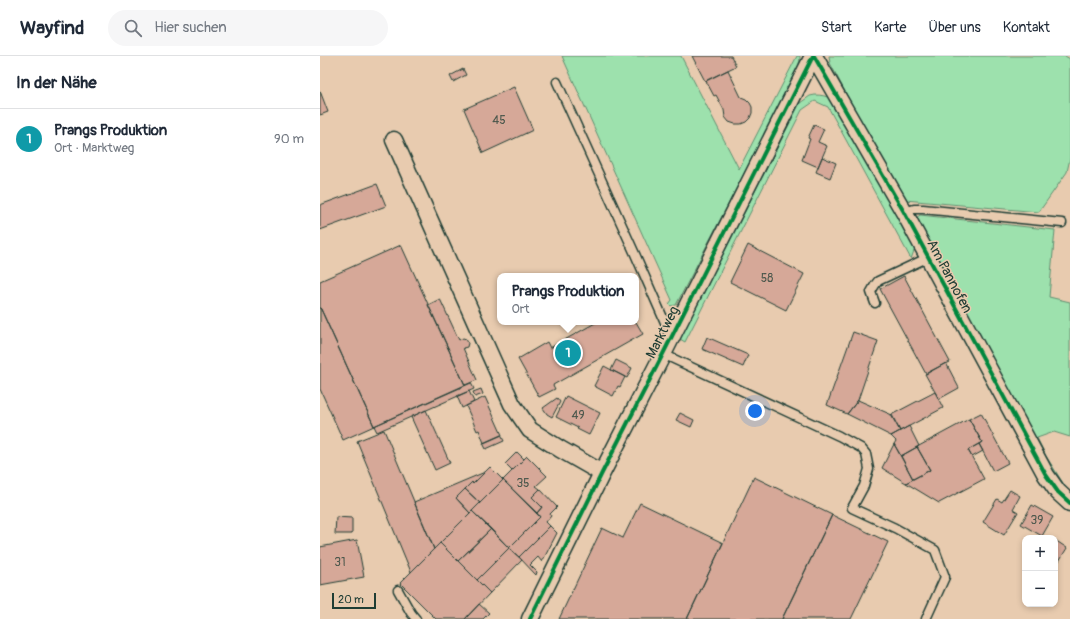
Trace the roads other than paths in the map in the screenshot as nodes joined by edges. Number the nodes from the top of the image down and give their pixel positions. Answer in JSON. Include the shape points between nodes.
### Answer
{"nodes":[{"id":1,"x":814,"y":56,"type":"edge"},
{"id":2,"x":557,"y":82,"type":"dead end"},
{"id":3,"x":394,"y":140,"type":"dead end"},
{"id":4,"x":904,"y":212,"type":"junction"},
{"id":5,"x":1062,"y":223,"type":"dead end"},
{"id":6,"x":927,"y":258,"type":"junction"},
{"id":7,"x":875,"y":303,"type":"dead end"},
{"id":8,"x":671,"y":337,"type":"junction"},
{"id":9,"x":663,"y":354,"type":"junction"},
{"id":10,"x":602,"y":473,"type":"junction"},
{"id":11,"x":1070,"y":503,"type":"edge"},
{"id":12,"x":398,"y":590,"type":"dead end"},
{"id":13,"x":416,"y":619,"type":"edge"},
{"id":14,"x":530,"y":619,"type":"edge"},
{"id":15,"x":926,"y":619,"type":"edge"}],
"edges":[{"from":1,"to":4,"type":"street","name":"Am Pannofen"},
{"from":1,"to":8,"type":"street","name":"Marktweg"},
{"from":2,"to":8,"type":"lane"},
{"from":3,"to":10,"type":"street","via":[[512,404],[530,430]]},
{"from":4,"to":5,"type":"lane","via":[[923,209]]},
{"from":4,"to":6,"type":"street","name":"Am Pannofen"},
{"from":6,"to":7,"type":"lane","via":[[878,281],[871,292]]},
{"from":6,"to":11,"type":"street","name":"Am Pannofen","via":[[1046,475]]},
{"from":8,"to":9,"type":"street","name":"Marktweg"},
{"from":9,"to":10,"type":"street","name":"Marktweg"},
{"from":9,"to":15,"type":"lane","via":[[861,448],[866,454],[869,469],[864,486],[852,508],[935,550],[945,577]]},
{"from":10,"to":14,"type":"street","name":"Marktweg"},
{"from":12,"to":13,"type":"lane"}]}
